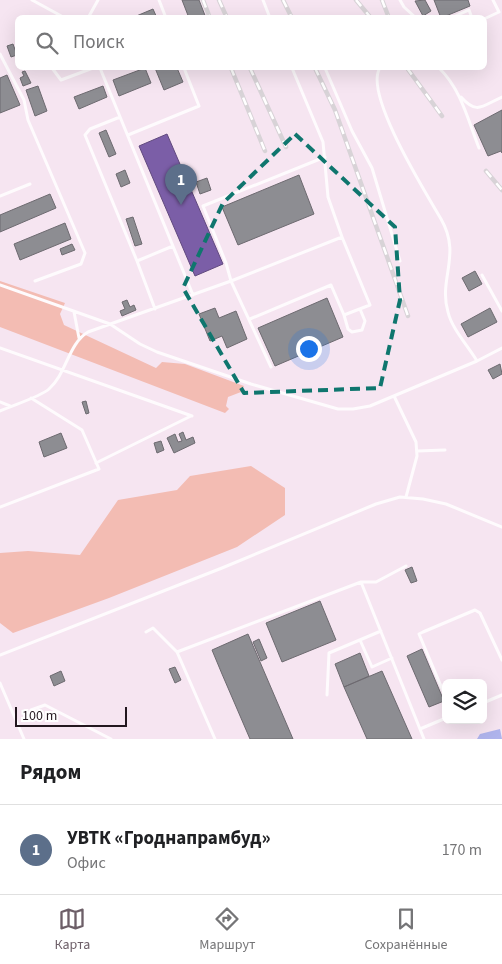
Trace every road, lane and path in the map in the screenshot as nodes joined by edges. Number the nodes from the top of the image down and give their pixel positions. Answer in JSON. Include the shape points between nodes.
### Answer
{"nodes":[{"id":1,"x":32,"y":0,"type":"edge"},
{"id":2,"x":98,"y":0,"type":"edge"},
{"id":3,"x":159,"y":0,"type":"edge"},
{"id":4,"x":263,"y":0,"type":"edge"},
{"id":5,"x":400,"y":0,"type":"edge"},
{"id":6,"x":493,"y":0,"type":"edge"},
{"id":7,"x":500,"y":12,"type":"edge"},
{"id":8,"x":60,"y":15,"type":"edge"},
{"id":9,"x":90,"y":15,"type":"edge"},
{"id":10,"x":165,"y":15,"type":"edge"},
{"id":11,"x":269,"y":15,"type":"edge"},
{"id":12,"x":412,"y":15,"type":"edge"},
{"id":13,"x":458,"y":15,"type":"edge"},
{"id":14,"x":471,"y":15,"type":"edge"},
{"id":15,"x":487,"y":18,"type":"edge"},
{"id":16,"x":0,"y":54,"type":"edge"},
{"id":17,"x":54,"y":70,"type":"edge"},
{"id":18,"x":88,"y":70,"type":"edge"},
{"id":19,"x":101,"y":70,"type":"edge"},
{"id":20,"x":185,"y":70,"type":"edge"},
{"id":21,"x":293,"y":70,"type":"edge"},
{"id":22,"x":326,"y":70,"type":"edge"},
{"id":23,"x":379,"y":70,"type":"edge"},
{"id":24,"x":441,"y":70,"type":"edge"},
{"id":25,"x":460,"y":96,"type":"junction"},
{"id":26,"x":502,"y":97,"type":"edge"},
{"id":27,"x":120,"y":116,"type":"junction"},
{"id":28,"x":128,"y":135,"type":"junction"},
{"id":29,"x":479,"y":148,"type":"dead end"},
{"id":30,"x":325,"y":157,"type":"junction"},
{"id":31,"x":30,"y":184,"type":"dead end"},
{"id":32,"x":0,"y":196,"type":"edge"},
{"id":33,"x":342,"y":237,"type":"junction"},
{"id":34,"x":173,"y":246,"type":"junction"},
{"id":35,"x":400,"y":260,"type":"dead end"},
{"id":36,"x":137,"y":261,"type":"junction"},
{"id":37,"x":482,"y":275,"type":"dead end"},
{"id":38,"x":35,"y":281,"type":"dead end"},
{"id":39,"x":231,"y":281,"type":"junction"},
{"id":40,"x":0,"y":285,"type":"edge"},
{"id":41,"x":193,"y":295,"type":"junction"},
{"id":42,"x":155,"y":309,"type":"junction"},
{"id":43,"x":360,"y":309,"type":"junction"},
{"id":44,"x":74,"y":311,"type":"junction"},
{"id":45,"x":502,"y":311,"type":"edge"},
{"id":46,"x":344,"y":316,"type":"junction"},
{"id":47,"x":250,"y":319,"type":"junction"},
{"id":48,"x":110,"y":324,"type":"junction"},
{"id":49,"x":79,"y":338,"type":"junction"},
{"id":50,"x":0,"y":348,"type":"edge"},
{"id":51,"x":502,"y":348,"type":"edge"},
{"id":52,"x":478,"y":361,"type":"junction"},
{"id":53,"x":271,"y":367,"type":"dead end"},
{"id":54,"x":63,"y":370,"type":"junction"},
{"id":55,"x":394,"y":396,"type":"junction"},
{"id":56,"x":30,"y":398,"type":"junction"},
{"id":57,"x":0,"y":402,"type":"edge"},
{"id":58,"x":11,"y":406,"type":"junction"},
{"id":59,"x":0,"y":411,"type":"edge"},
{"id":60,"x":445,"y":450,"type":"dead end"},
{"id":61,"x":417,"y":451,"type":"junction"},
{"id":62,"x":96,"y":462,"type":"junction"},
{"id":63,"x":406,"y":497,"type":"junction"},
{"id":64,"x":0,"y":507,"type":"edge"},
{"id":65,"x":502,"y":527,"type":"edge"},
{"id":66,"x":406,"y":566,"type":"dead end"},
{"id":67,"x":361,"y":582,"type":"junction"},
{"id":68,"x":381,"y":631,"type":"junction"},
{"id":69,"x":146,"y":632,"type":"dead end"},
{"id":70,"x":360,"y":640,"type":"junction"},
{"id":71,"x":178,"y":652,"type":"junction"},
{"id":72,"x":0,"y":655,"type":"edge"},
{"id":73,"x":392,"y":658,"type":"junction"},
{"id":74,"x":502,"y":660,"type":"edge"},
{"id":75,"x":0,"y":683,"type":"edge"},
{"id":76,"x":442,"y":689,"type":"edge"},
{"id":77,"x":326,"y":695,"type":"dead end"},
{"id":78,"x":502,"y":695,"type":"edge"},
{"id":79,"x":487,"y":701,"type":"edge"},
{"id":80,"x":31,"y":710,"type":"dead end"},
{"id":81,"x":442,"y":720,"type":"edge"},
{"id":82,"x":420,"y":728,"type":"junction"},
{"id":83,"x":24,"y":739,"type":"edge"},
{"id":84,"x":111,"y":739,"type":"edge"},
{"id":85,"x":215,"y":739,"type":"edge"},
{"id":86,"x":424,"y":739,"type":"edge"}],
"edges":[{"from":1,"to":8,"type":"lane"},
{"from":2,"to":9,"type":"lane"},
{"from":3,"to":10,"type":"lane"},
{"from":4,"to":11,"type":"lane"},
{"from":5,"to":12,"type":"lane"},
{"from":6,"to":7,"type":"lane"},
{"from":7,"to":15,"type":"lane"},
{"from":13,"to":14,"type":"lane","via":[[469,10]]},
{"from":16,"to":38,"type":"lane","via":[[24,100],[28,120],[86,253],[81,264]]},
{"from":17,"to":18,"type":"lane","via":[[61,80]]},
{"from":19,"to":27,"type":"lane"},
{"from":20,"to":28,"type":"lane","via":[[199,106]]},
{"from":21,"to":30,"type":"lane","via":[[323,142]]},
{"from":22,"to":35,"type":"lane","via":[[372,168]]},
{"from":23,"to":52,"type":"lane","via":[[376,90],[409,164],[449,233],[447,311]]},
{"from":24,"to":25,"type":"lane"},
{"from":25,"to":26,"type":"lane","via":[[477,108]]},
{"from":25,"to":29,"type":"lane"},
{"from":27,"to":28,"type":"lane"},
{"from":27,"to":36,"type":"lane","via":[[90,129],[85,135]]},
{"from":28,"to":34,"type":"lane"},
{"from":30,"to":33,"type":"lane","via":[[328,197]]},
{"from":30,"to":39,"type":"lane","via":[[203,206]]},
{"from":31,"to":32,"type":"lane"},
{"from":33,"to":39,"type":"lane"},
{"from":33,"to":43,"type":"lane","via":[[370,305]]},
{"from":34,"to":36,"type":"lane"},
{"from":34,"to":41,"type":"lane"},
{"from":36,"to":42,"type":"lane"},
{"from":37,"to":45,"type":"lane"},
{"from":39,"to":41,"type":"lane"},
{"from":39,"to":47,"type":"lane"},
{"from":40,"to":44,"type":"lane"},
{"from":41,"to":42,"type":"lane"},
{"from":42,"to":48,"type":"lane"},
{"from":43,"to":46,"type":"lane"},
{"from":43,"to":46,"type":"lane","via":[[365,321],[362,330],[352,332],[348,329]]},
{"from":44,"to":48,"type":"lane"},
{"from":44,"to":49,"type":"lane"},
{"from":46,"to":47,"type":"lane","via":[[331,285]]},
{"from":47,"to":53,"type":"lane"},
{"from":48,"to":49,"type":"lane"},
{"from":48,"to":55,"type":"lane","via":[[157,352],[338,409],[370,406]]},
{"from":49,"to":54,"type":"lane"},
{"from":50,"to":54,"type":"lane"},
{"from":51,"to":52,"type":"lane"},
{"from":52,"to":55,"type":"lane"},
{"from":54,"to":56,"type":"lane","via":[[49,389]]},
{"from":54,"to":62,"type":"lane","via":[[192,416]]},
{"from":55,"to":61,"type":"lane","via":[[416,442]]},
{"from":56,"to":58,"type":"lane"},
{"from":56,"to":62,"type":"lane","via":[[82,430]]},
{"from":57,"to":58,"type":"lane"},
{"from":58,"to":59,"type":"lane"},
{"from":60,"to":61,"type":"lane"},
{"from":61,"to":63,"type":"lane"},
{"from":62,"to":64,"type":"lane","via":[[99,468]]},
{"from":63,"to":65,"type":"lane","via":[[446,504]]},
{"from":63,"to":72,"type":"lane","via":[[376,504]]},
{"from":66,"to":67,"type":"lane","via":[[376,582]]},
{"from":67,"to":68,"type":"lane"},
{"from":67,"to":71,"type":"lane"},
{"from":68,"to":70,"type":"lane"},
{"from":68,"to":73,"type":"lane"},
{"from":69,"to":71,"type":"lane","via":[[153,628]]},
{"from":70,"to":73,"type":"lane","via":[[372,667]]},
{"from":70,"to":77,"type":"lane","via":[[329,653]]},
{"from":71,"to":85,"type":"lane"},
{"from":73,"to":82,"type":"lane"},
{"from":74,"to":76,"type":"lane","via":[[480,613],[475,610],[423,632],[419,634]]},
{"from":75,"to":83,"type":"lane"},
{"from":78,"to":79,"type":"lane"},
{"from":80,"to":84,"type":"lane","via":[[45,705]]},
{"from":81,"to":82,"type":"lane"},
{"from":82,"to":86,"type":"lane"}]}
